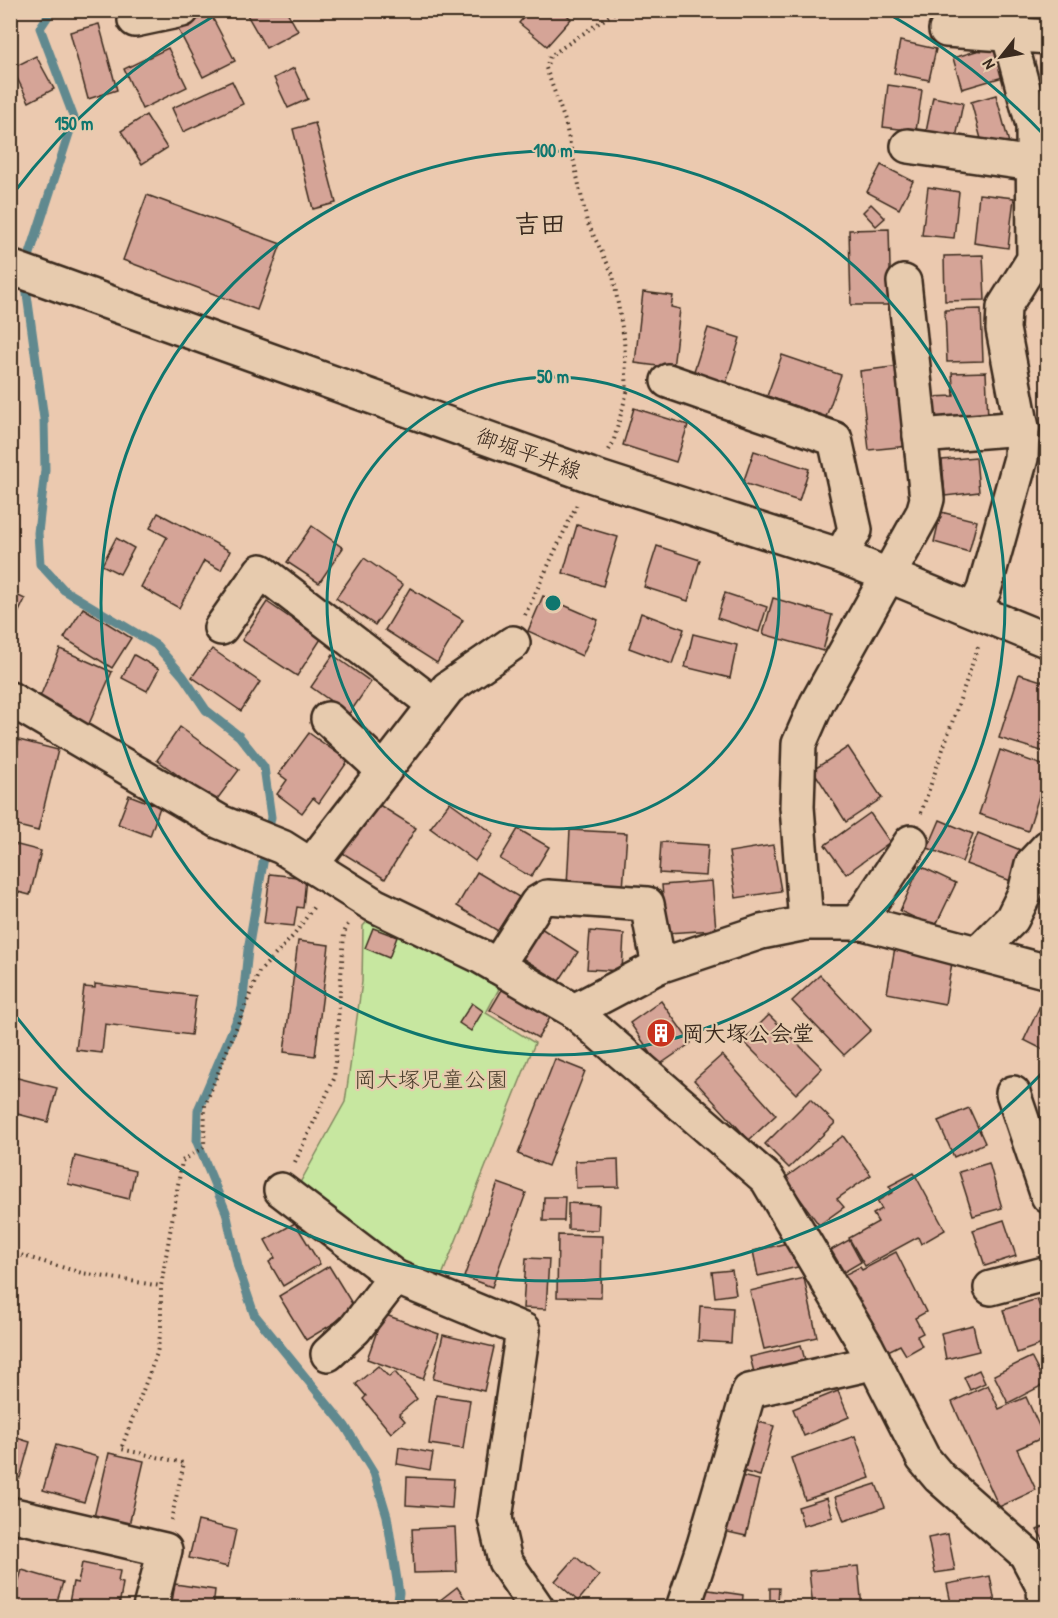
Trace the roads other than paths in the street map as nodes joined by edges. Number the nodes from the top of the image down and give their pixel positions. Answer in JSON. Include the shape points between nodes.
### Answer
{"nodes":[{"id":1,"x":182,"y":10,"type":"edge"},
{"id":2,"x":135,"y":20,"type":"dead end"},
{"id":3,"x":1006,"y":24,"type":"edge"},
{"id":4,"x":946,"y":30,"type":"dead end"},
{"id":5,"x":1047,"y":38,"type":"edge"},
{"id":6,"x":908,"y":146,"type":"dead end"},
{"id":7,"x":1038,"y":183,"type":"edge"},
{"id":8,"x":10,"y":267,"type":"edge"},
{"id":9,"x":904,"y":282,"type":"dead end"},
{"id":10,"x":668,"y":381,"type":"dead end"},
{"id":11,"x":1023,"y":428,"type":"junction"},
{"id":12,"x":920,"y":436,"type":"junction"},
{"id":13,"x":841,"y":556,"type":"junction"},
{"id":14,"x":887,"y":574,"type":"junction"},
{"id":15,"x":981,"y":613,"type":"junction"},
{"id":16,"x":221,"y":628,"type":"dead end"},
{"id":17,"x":1047,"y":640,"type":"edge"},
{"id":18,"x":513,"y":643,"type":"road end"},
{"id":19,"x":10,"y":699,"type":"edge"},
{"id":20,"x":435,"y":705,"type":"junction"},
{"id":21,"x":328,"y":719,"type":"dead end"},
{"id":22,"x":384,"y":771,"type":"junction"},
{"id":23,"x":911,"y":842,"type":"road end"},
{"id":24,"x":1047,"y":847,"type":"edge"},
{"id":25,"x":333,"y":879,"type":"junction"},
{"id":26,"x":806,"y":923,"type":"junction"},
{"id":27,"x":857,"y":923,"type":"junction"},
{"id":28,"x":978,"y":954,"type":"junction"},
{"id":29,"x":497,"y":966,"type":"junction"},
{"id":30,"x":659,"y":966,"type":"junction"},
{"id":31,"x":1047,"y":972,"type":"edge"},
{"id":32,"x":574,"y":1011,"type":"junction"},
{"id":33,"x":1028,"y":1109,"type":"edge"},
{"id":34,"x":281,"y":1190,"type":"road end"},
{"id":35,"x":1047,"y":1196,"type":"edge"},
{"id":36,"x":1047,"y":1273,"type":"edge"},
{"id":37,"x":395,"y":1277,"type":"junction"},
{"id":38,"x":991,"y":1288,"type":"dead end"},
{"id":39,"x":328,"y":1354,"type":"dead end"},
{"id":40,"x":873,"y":1359,"type":"junction"},
{"id":41,"x":10,"y":1515,"type":"edge"},
{"id":42,"x":1046,"y":1600,"type":"edge"},
{"id":43,"x":150,"y":1608,"type":"edge"},
{"id":44,"x":537,"y":1608,"type":"edge"},
{"id":45,"x":683,"y":1608,"type":"edge"}],
"edges":[{"from":1,"to":2,"type":"street"},
{"from":3,"to":4,"type":"street"},
{"from":3,"to":5,"type":"street"},
{"from":3,"to":7,"type":"street","via":[[1033,125]]},
{"from":6,"to":7,"type":"street"},
{"from":7,"to":11,"type":"street","via":[[1034,259],[1004,307],[1003,329]]},
{"from":8,"to":13,"type":"street","name":"御堀平井線","via":[[590,475]]},
{"from":9,"to":12,"type":"street"},
{"from":10,"to":13,"type":"street","via":[[835,439],[855,530]]},
{"from":11,"to":12,"type":"street"},
{"from":11,"to":15,"type":"street","via":[[1021,458]]},
{"from":12,"to":14,"type":"street","via":[[927,499],[923,513]]},
{"from":13,"to":14,"type":"street","name":"御堀平井線"},
{"from":14,"to":15,"type":"street","name":"御堀平井線"},
{"from":14,"to":26,"type":"street","via":[[799,744],[797,807]]},
{"from":15,"to":17,"type":"street","name":"御堀平井線"},
{"from":16,"to":20,"type":"street","via":[[261,571]]},
{"from":18,"to":20,"type":"street","via":[[448,688]]},
{"from":19,"to":25,"type":"street","via":[[219,822],[282,847]]},
{"from":20,"to":22,"type":"street"},
{"from":21,"to":22,"type":"street"},
{"from":22,"to":25,"type":"street"},
{"from":23,"to":27,"type":"street"},
{"from":24,"to":28,"type":"street","via":[[1032,864],[1025,893],[1012,919]]},
{"from":25,"to":29,"type":"street"},
{"from":26,"to":27,"type":"street"},
{"from":26,"to":30,"type":"street","via":[[761,932]]},
{"from":27,"to":28,"type":"street"},
{"from":28,"to":31,"type":"street"},
{"from":29,"to":30,"type":"street","via":[[537,903],[547,897],[647,904]]},
{"from":29,"to":32,"type":"street"},
{"from":30,"to":32,"type":"street"},
{"from":32,"to":40,"type":"street","via":[[767,1179]]},
{"from":33,"to":35,"type":"street"},
{"from":34,"to":37,"type":"street"},
{"from":36,"to":38,"type":"street"},
{"from":37,"to":39,"type":"street","via":[[355,1329]]},
{"from":37,"to":44,"type":"street","via":[[523,1330],[495,1518],[505,1561]]},
{"from":40,"to":42,"type":"street","via":[[923,1458],[1026,1554]]},
{"from":40,"to":45,"type":"street","via":[[749,1391]]},
{"from":41,"to":43,"type":"street","via":[[165,1550]]}]}
